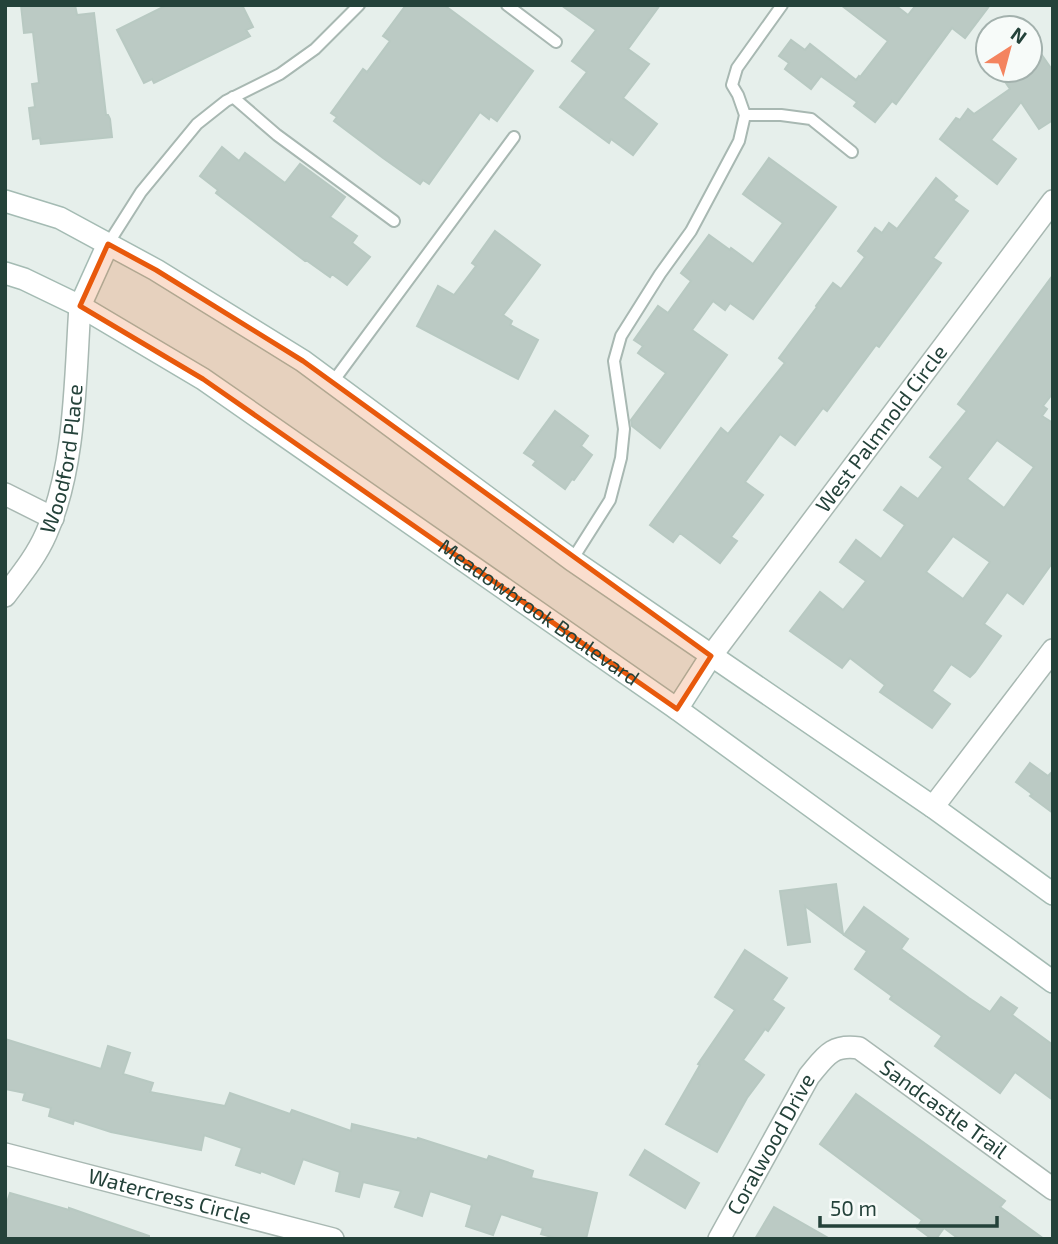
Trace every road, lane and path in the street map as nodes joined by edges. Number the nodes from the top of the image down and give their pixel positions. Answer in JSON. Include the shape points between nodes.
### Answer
{"nodes":[{"id":1,"x":359,"y":5,"type":"edge"},
{"id":2,"x":507,"y":5,"type":"edge"},
{"id":3,"x":782,"y":5,"type":"edge"},
{"id":4,"x":555,"y":42,"type":"dead end"},
{"id":5,"x":233,"y":97,"type":"junction"},
{"id":6,"x":745,"y":115,"type":"junction"},
{"id":7,"x":514,"y":137,"type":"dead end"},
{"id":8,"x":852,"y":152,"type":"dead end"},
{"id":9,"x":5,"y":201,"type":"edge"},
{"id":10,"x":1053,"y":201,"type":"edge"},
{"id":11,"x":394,"y":220,"type":"dead end"},
{"id":12,"x":108,"y":244,"type":"junction"},
{"id":13,"x":5,"y":273,"type":"edge"},
{"id":14,"x":79,"y":306,"type":"junction"},
{"id":15,"x":332,"y":383,"type":"junction"},
{"id":16,"x":5,"y":494,"type":"edge"},
{"id":17,"x":53,"y":518,"type":"junction"},
{"id":18,"x":572,"y":560,"type":"junction"},
{"id":19,"x":5,"y":596,"type":"edge"},
{"id":20,"x":1053,"y":650,"type":"edge"},
{"id":21,"x":711,"y":656,"type":"junction"},
{"id":22,"x":677,"y":709,"type":"junction"},
{"id":23,"x":933,"y":807,"type":"junction"},
{"id":24,"x":1053,"y":894,"type":"edge"},
{"id":25,"x":1053,"y":982,"type":"edge"},
{"id":26,"x":828,"y":1053,"type":"joint"},
{"id":27,"x":5,"y":1154,"type":"edge"},
{"id":28,"x":1053,"y":1189,"type":"edge"},
{"id":29,"x":333,"y":1239,"type":"edge"},
{"id":30,"x":719,"y":1239,"type":"edge"}],
"edges":[{"from":1,"to":5,"type":"lane","via":[[315,49],[280,74]]},
{"from":2,"to":4,"type":"lane"},
{"from":3,"to":6,"type":"lane","via":[[737,68],[732,85]]},
{"from":5,"to":11,"type":"lane"},
{"from":5,"to":12,"type":"lane","via":[[197,124],[141,192]]},
{"from":6,"to":8,"type":"lane","via":[[811,119]]},
{"from":6,"to":18,"type":"lane","via":[[739,141],[691,231],[621,336],[614,361],[624,429],[621,458],[610,500]]},
{"from":7,"to":15,"type":"lane"},
{"from":9,"to":12,"type":"main road","via":[[60,218]]},
{"from":10,"to":21,"type":"main road","name":"West Palmnold Circle"},
{"from":12,"to":14,"type":"main road"},
{"from":12,"to":15,"type":"main road","via":[[167,276]]},
{"from":13,"to":14,"type":"main road","name":"Meadowbrook Boulevard"},
{"from":14,"to":17,"type":"main road","name":"Woodford Place","via":[[71,430]]},
{"from":14,"to":22,"type":"main road","name":"Meadowbrook Boulevard","via":[[203,379]]},
{"from":15,"to":18,"type":"main road"},
{"from":16,"to":17,"type":"main road"},
{"from":17,"to":19,"type":"main road","name":"Woodford Place","via":[[34,556]]},
{"from":18,"to":21,"type":"main road"},
{"from":20,"to":23,"type":"main road"},
{"from":21,"to":22,"type":"main road","name":"West Palmnold Circle"},
{"from":21,"to":23,"type":"main road"},
{"from":22,"to":25,"type":"main road","name":"Meadowbrook Boulevard"},
{"from":23,"to":24,"type":"main road"},
{"from":26,"to":28,"type":"main road","name":"Sandcastle Trail","via":[[845,1046],[859,1048]]},
{"from":26,"to":30,"type":"main road","name":"Coralwood Drive","via":[[809,1076]]},
{"from":27,"to":29,"type":"main road","name":"Watercress Circle"}]}
